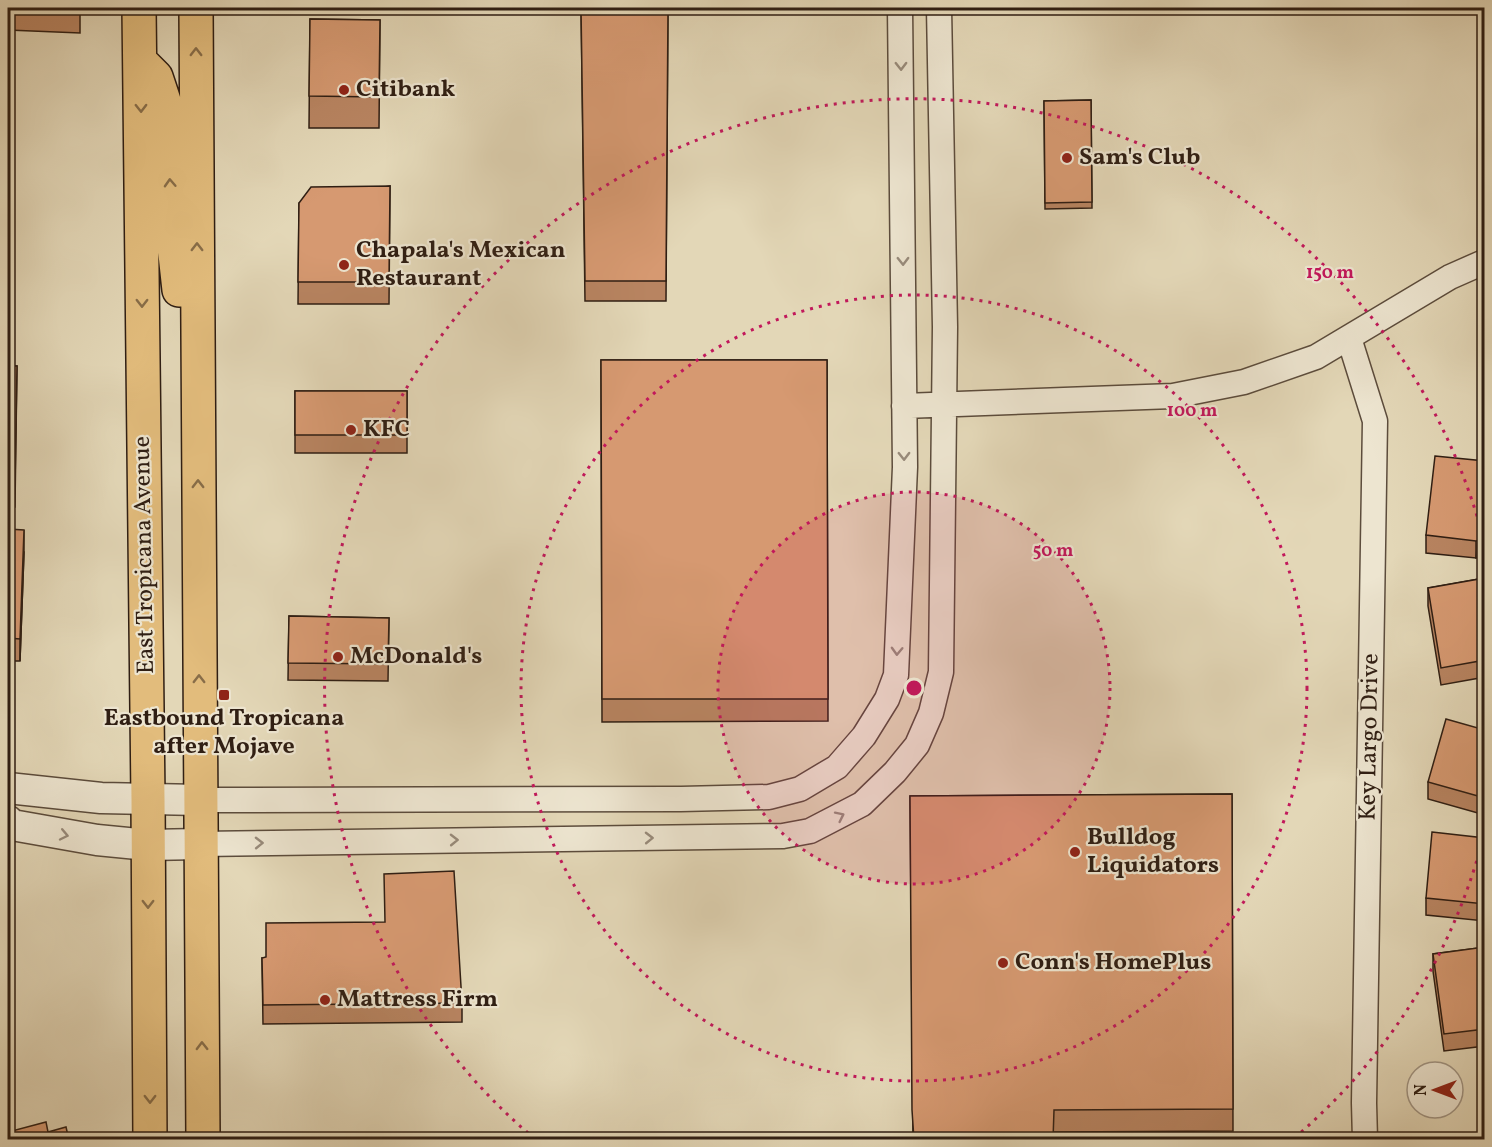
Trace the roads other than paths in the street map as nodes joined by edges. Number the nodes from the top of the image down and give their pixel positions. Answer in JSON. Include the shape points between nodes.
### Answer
{"nodes":[{"id":1,"x":139,"y":8,"type":"edge"},
{"id":2,"x":196,"y":8,"type":"edge"},
{"id":3,"x":900,"y":8,"type":"edge"},
{"id":4,"x":939,"y":8,"type":"edge"},
{"id":5,"x":140,"y":61,"type":"junction"},
{"id":6,"x":1485,"y":262,"type":"edge"},
{"id":7,"x":198,"y":318,"type":"junction"},
{"id":8,"x":1349,"y":338,"type":"junction"},
{"id":9,"x":945,"y":405,"type":"junction"},
{"id":10,"x":904,"y":406,"type":"junction"},
{"id":11,"x":8,"y":788,"type":"edge"},
{"id":12,"x":148,"y":799,"type":"junction"},
{"id":13,"x":200,"y":801,"type":"junction"},
{"id":14,"x":8,"y":821,"type":"edge"},
{"id":15,"x":200,"y":844,"type":"junction"},
{"id":16,"x":148,"y":845,"type":"junction"},
{"id":17,"x":150,"y":1140,"type":"edge"},
{"id":18,"x":203,"y":1140,"type":"edge"},
{"id":19,"x":1365,"y":1140,"type":"edge"}],
"edges":[{"from":1,"to":5,"type":"main road","name":"East Tropicana Avenue"},
{"from":7,"to":2,"type":"main road","one_way":true},
{"from":3,"to":10,"type":"street","one_way":true},
{"from":4,"to":9,"type":"street"},
{"from":7,"to":5,"type":"main road","one_way":true,"via":[[187,309],[179,292],[164,100],[156,77]]},
{"from":5,"to":12,"type":"main road","name":"East Tropicana Avenue","one_way":true},
{"from":6,"to":8,"type":"street","via":[[1450,277]]},
{"from":13,"to":7,"type":"main road","one_way":true},
{"from":8,"to":9,"type":"street","via":[[1316,357],[1244,382],[1173,396]]},
{"from":8,"to":19,"type":"street","name":"Key Largo Drive","via":[[1375,421]]},
{"from":9,"to":10,"type":"street"},
{"from":15,"to":9,"type":"street","one_way":true,"via":[[783,836],[810,831],[862,804],[917,745],[931,713],[941,672]]},
{"from":10,"to":13,"type":"street","one_way":true,"via":[[896,675],[887,699],[864,736],[837,767],[800,789],[769,797],[681,799]]},
{"from":11,"to":12,"type":"street"},
{"from":12,"to":13,"type":"street"},
{"from":12,"to":16,"type":"main road","name":"East Tropicana Avenue"},
{"from":13,"to":15,"type":"main road"},
{"from":14,"to":16,"type":"street","one_way":true,"via":[[74,837]]},
{"from":15,"to":16,"type":"street"},
{"from":18,"to":15,"type":"main road","one_way":true},
{"from":16,"to":17,"type":"main road","name":"East Tropicana Avenue","one_way":true}]}
